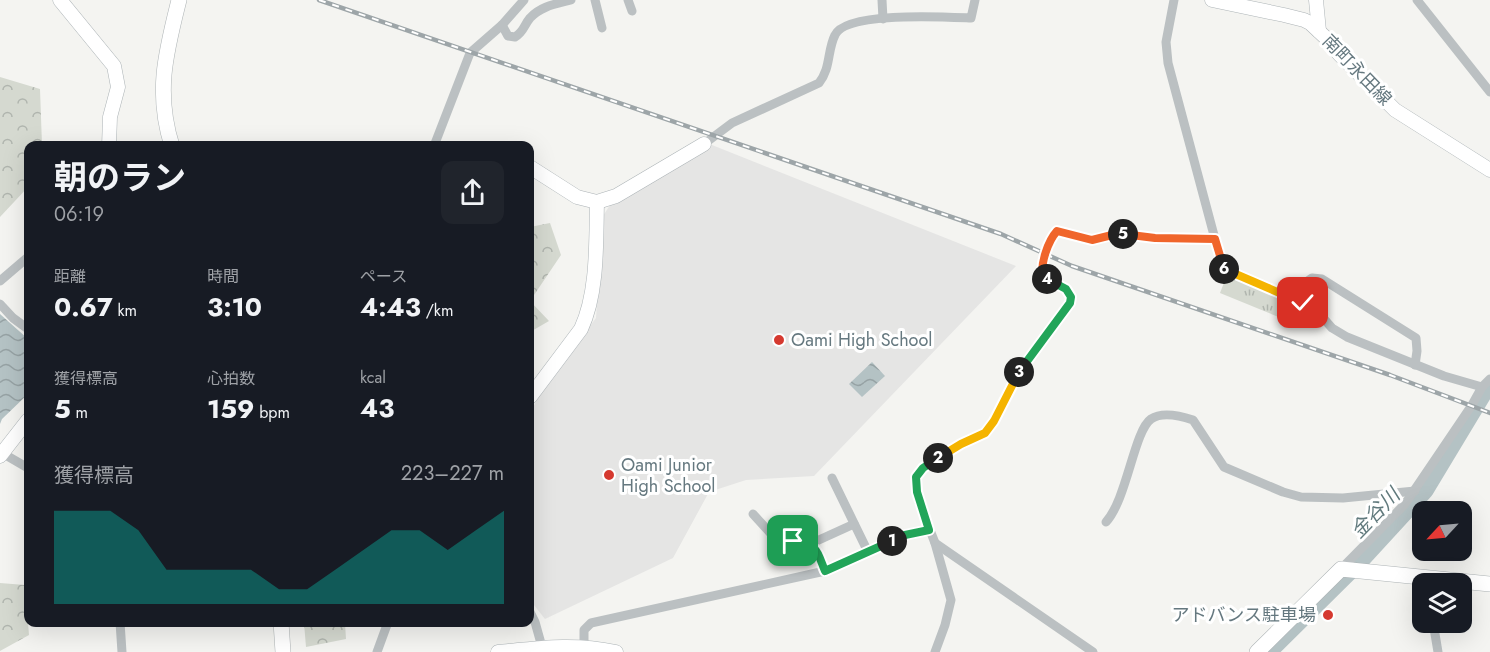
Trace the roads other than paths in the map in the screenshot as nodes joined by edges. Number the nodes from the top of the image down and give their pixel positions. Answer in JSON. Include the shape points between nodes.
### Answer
{"nodes":[{"id":1,"x":60,"y":0,"type":"edge"},
{"id":2,"x":179,"y":0,"type":"edge"},
{"id":3,"x":524,"y":0,"type":"edge"},
{"id":4,"x":571,"y":0,"type":"edge"},
{"id":5,"x":595,"y":0,"type":"edge"},
{"id":6,"x":628,"y":0,"type":"edge"},
{"id":7,"x":882,"y":0,"type":"edge"},
{"id":8,"x":975,"y":0,"type":"edge"},
{"id":9,"x":1174,"y":0,"type":"edge"},
{"id":10,"x":1212,"y":0,"type":"edge"},
{"id":11,"x":1316,"y":0,"type":"edge"},
{"id":12,"x":1417,"y":0,"type":"edge"},
{"id":13,"x":632,"y":11,"type":"dead end"},
{"id":14,"x":883,"y":19,"type":"junction"},
{"id":15,"x":502,"y":25,"type":"junction"},
{"id":16,"x":602,"y":28,"type":"dead end"},
{"id":17,"x":1320,"y":31,"type":"junction"},
{"id":18,"x":1490,"y":92,"type":"edge"},
{"id":19,"x":109,"y":141,"type":"edge"},
{"id":20,"x":171,"y":141,"type":"edge"},
{"id":21,"x":436,"y":141,"type":"edge"},
{"id":22,"x":704,"y":144,"type":"joint"},
{"id":23,"x":534,"y":170,"type":"edge"},
{"id":24,"x":1490,"y":171,"type":"edge"},
{"id":25,"x":597,"y":202,"type":"junction"},
{"id":26,"x":1215,"y":239,"type":"junction"},
{"id":27,"x":24,"y":260,"type":"edge"},
{"id":28,"x":0,"y":281,"type":"edge"},
{"id":29,"x":1290,"y":298,"type":"junction"},
{"id":30,"x":0,"y":304,"type":"edge"},
{"id":31,"x":24,"y":326,"type":"edge"},
{"id":32,"x":1415,"y":365,"type":"junction"},
{"id":33,"x":1490,"y":379,"type":"edge"},
{"id":34,"x":1482,"y":387,"type":"junction"},
{"id":35,"x":534,"y":392,"type":"edge"},
{"id":36,"x":24,"y":425,"type":"edge"},
{"id":37,"x":1,"y":454,"type":"edge"},
{"id":38,"x":24,"y":466,"type":"edge"},
{"id":39,"x":832,"y":478,"type":"dead end"},
{"id":40,"x":1415,"y":491,"type":"junction"},
{"id":41,"x":753,"y":514,"type":"dead end"},
{"id":42,"x":1106,"y":522,"type":"dead end"},
{"id":43,"x":854,"y":524,"type":"junction"},
{"id":44,"x":929,"y":530,"type":"junction"},
{"id":45,"x":934,"y":543,"type":"junction"},
{"id":46,"x":810,"y":544,"type":"junction"},
{"id":47,"x":868,"y":552,"type":"junction"},
{"id":48,"x":1341,"y":569,"type":"junction"},
{"id":49,"x":825,"y":571,"type":"junction"},
{"id":50,"x":1412,"y":578,"type":"edge"},
{"id":51,"x":1472,"y":583,"type":"edge"},
{"id":52,"x":1490,"y":584,"type":"edge"},
{"id":53,"x":534,"y":620,"type":"edge"},
{"id":54,"x":120,"y":627,"type":"edge"},
{"id":55,"x":281,"y":627,"type":"edge"},
{"id":56,"x":386,"y":627,"type":"edge"},
{"id":57,"x":1435,"y":633,"type":"edge"},
{"id":58,"x":584,"y":646,"type":"junction"},
{"id":59,"x":542,"y":647,"type":"junction"},
{"id":60,"x":379,"y":649,"type":"edge"},
{"id":61,"x":122,"y":652,"type":"edge"},
{"id":62,"x":283,"y":652,"type":"edge"},
{"id":63,"x":498,"y":652,"type":"edge"},
{"id":64,"x":616,"y":652,"type":"edge"},
{"id":65,"x":935,"y":652,"type":"edge"},
{"id":66,"x":1093,"y":652,"type":"edge"},
{"id":67,"x":1257,"y":652,"type":"edge"},
{"id":68,"x":1438,"y":652,"type":"edge"}],
"edges":[{"from":1,"to":19,"type":"street","via":[[114,66],[118,87],[110,117]]},
{"from":2,"to":20,"type":"main road","via":[[163,72]]},
{"from":3,"to":15,"type":"street"},
{"from":4,"to":15,"type":"street","via":[[540,9],[515,37],[508,36]]},
{"from":5,"to":16,"type":"street"},
{"from":6,"to":13,"type":"street"},
{"from":7,"to":14,"type":"street"},
{"from":8,"to":14,"type":"street","via":[[971,18],[913,15]]},
{"from":9,"to":26,"type":"street","via":[[1166,42],[1168,63]]},
{"from":10,"to":17,"type":"street","name":"南町永田線","via":[[1304,20]]},
{"from":11,"to":17,"type":"street"},
{"from":12,"to":18,"type":"street"},
{"from":14,"to":22,"type":"street","via":[[840,28],[835,34],[826,75],[819,83],[732,123]]},
{"from":15,"to":21,"type":"street","via":[[470,53]]},
{"from":17,"to":24,"type":"street","name":"南町永田線","via":[[1395,110]]},
{"from":22,"to":25,"type":"street","via":[[616,196]]},
{"from":23,"to":25,"type":"street","via":[[577,197]]},
{"from":25,"to":35,"type":"street","via":[[596,249],[584,322]]},
{"from":26,"to":29,"type":"street","via":[[1223,269]]},
{"from":26,"to":44,"type":"street","via":[[1116,234],[1092,240],[1057,231],[1051,238],[1043,277],[1066,289],[1070,303],[1025,362],[985,433],[944,454],[916,477]]},
{"from":27,"to":28,"type":"street"},
{"from":29,"to":32,"type":"street","via":[[1317,311],[1347,338]]},
{"from":29,"to":32,"type":"street","via":[[1312,278],[1322,279],[1416,338]]},
{"from":30,"to":31,"type":"street"},
{"from":32,"to":34,"type":"street"},
{"from":33,"to":34,"type":"street"},
{"from":34,"to":40,"type":"street"},
{"from":36,"to":37,"type":"street"},
{"from":37,"to":38,"type":"street"},
{"from":39,"to":43,"type":"street"},
{"from":40,"to":42,"type":"street","via":[[1301,498],[1224,467],[1193,420],[1163,415],[1152,419],[1143,429],[1119,502]]},
{"from":40,"to":48,"type":"street"},
{"from":41,"to":46,"type":"street","via":[[773,536]]},
{"from":43,"to":46,"type":"street"},
{"from":43,"to":47,"type":"street"},
{"from":44,"to":45,"type":"street"},
{"from":44,"to":47,"type":"street","via":[[905,535]]},
{"from":45,"to":65,"type":"street","via":[[951,600]]},
{"from":45,"to":66,"type":"street"},
{"from":46,"to":49,"type":"street"},
{"from":47,"to":49,"type":"street"},
{"from":48,"to":50,"type":"main road"},
{"from":48,"to":67,"type":"main road"},
{"from":49,"to":58,"type":"street","via":[[591,623],[584,630]]},
{"from":51,"to":52,"type":"main road"},
{"from":53,"to":59,"type":"street"},
{"from":54,"to":61,"type":"street"},
{"from":55,"to":62,"type":"main road"},
{"from":56,"to":60,"type":"street"},
{"from":57,"to":68,"type":"street"},
{"from":58,"to":59,"type":"street"},
{"from":58,"to":64,"type":"street"},
{"from":59,"to":63,"type":"street"}]}
